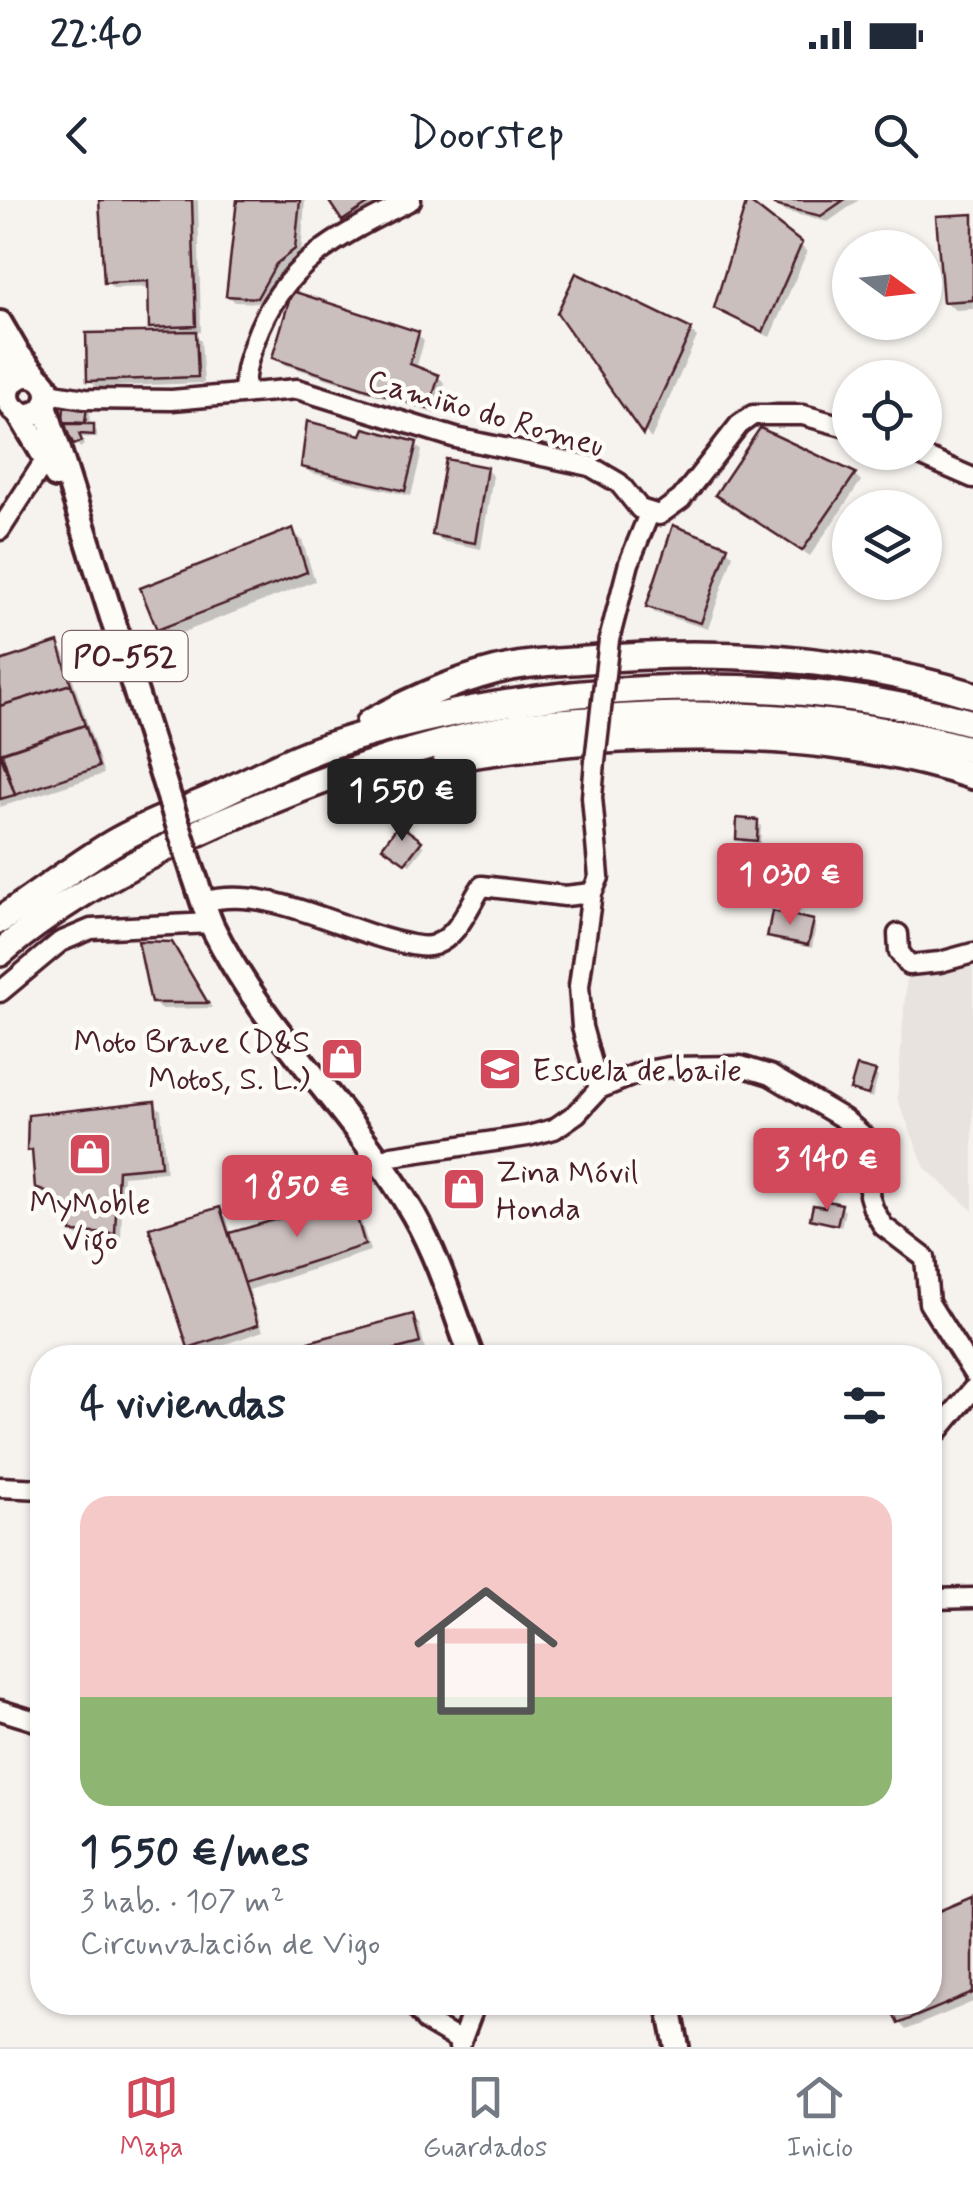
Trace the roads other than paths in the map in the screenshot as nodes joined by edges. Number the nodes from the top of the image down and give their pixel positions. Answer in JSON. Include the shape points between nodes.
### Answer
{"nodes":[{"id":1,"x":411,"y":200,"type":"edge"},
{"id":2,"x":0,"y":324,"type":"edge"},
{"id":3,"x":0,"y":353,"type":"edge"},
{"id":4,"x":44,"y":392,"type":"junction"},
{"id":5,"x":245,"y":392,"type":"junction"},
{"id":6,"x":13,"y":403,"type":"junction"},
{"id":7,"x":832,"y":423,"type":"edge"},
{"id":8,"x":43,"y":464,"type":"junction"},
{"id":9,"x":942,"y":465,"type":"edge"},
{"id":10,"x":973,"y":478,"type":"edge"},
{"id":11,"x":649,"y":514,"type":"junction"},
{"id":12,"x":0,"y":530,"type":"edge"},
{"id":13,"x":86,"y":538,"type":"junction"},
{"id":14,"x":973,"y":695,"type":"edge"},
{"id":15,"x":973,"y":722,"type":"edge"},
{"id":16,"x":324,"y":748,"type":"junction"},
{"id":17,"x":973,"y":750,"type":"edge"},
{"id":18,"x":973,"y":776,"type":"edge"},
{"id":19,"x":281,"y":796,"type":"junction"},
{"id":20,"x":592,"y":894,"type":"junction"},
{"id":21,"x":207,"y":912,"type":"junction"},
{"id":22,"x":0,"y":920,"type":"edge"},
{"id":23,"x":898,"y":934,"type":"dead end"},
{"id":24,"x":0,"y":953,"type":"edge"},
{"id":25,"x":973,"y":954,"type":"edge"},
{"id":26,"x":0,"y":992,"type":"edge"},
{"id":27,"x":599,"y":1089,"type":"junction"},
{"id":28,"x":379,"y":1162,"type":"junction"},
{"id":29,"x":467,"y":1345,"type":"edge"},
{"id":30,"x":973,"y":1373,"type":"edge"},
{"id":31,"x":973,"y":1389,"type":"edge"},
{"id":32,"x":942,"y":1426,"type":"edge"},
{"id":33,"x":0,"y":1487,"type":"edge"},
{"id":34,"x":30,"y":1488,"type":"edge"},
{"id":35,"x":973,"y":1598,"type":"edge"},
{"id":36,"x":942,"y":1599,"type":"edge"},
{"id":37,"x":0,"y":1710,"type":"edge"},
{"id":38,"x":30,"y":1717,"type":"edge"},
{"id":39,"x":422,"y":2015,"type":"edge"},
{"id":40,"x":471,"y":2015,"type":"edge"},
{"id":41,"x":671,"y":2015,"type":"edge"},
{"id":42,"x":459,"y":2044,"type":"edge"},
{"id":43,"x":678,"y":2047,"type":"edge"}],
"edges":[{"from":1,"to":5,"type":"street","via":[[342,235],[294,271],[259,330]]},
{"from":2,"to":4,"type":"main road","number":"PO-552"},
{"from":3,"to":6,"type":"main road","number":"PO-552"},
{"from":4,"to":5,"type":"street","name":"Camiño do Romeu","via":[[125,400]]},
{"from":4,"to":6,"type":"main road","via":[[30,415]]},
{"from":4,"to":6,"type":"main road","via":[[18,377]]},
{"from":4,"to":13,"type":"main road","number":"PO-552"},
{"from":5,"to":11,"type":"street","name":"Camiño do Romeu","via":[[314,392],[456,438],[590,466],[619,483]]},
{"from":6,"to":8,"type":"main road","number":"PO-552"},
{"from":7,"to":11,"type":"street","via":[[802,415],[753,416],[739,424],[680,499],[659,515]]},
{"from":8,"to":12,"type":"street"},
{"from":8,"to":13,"type":"main road","number":"PO-552"},
{"from":9,"to":10,"type":"street"},
{"from":11,"to":20,"type":"street","bridge":true,"via":[[610,640],[592,797],[599,865]]},
{"from":13,"to":21,"type":"main road","number":"PO-552","bridge":true},
{"from":14,"to":16,"type":"highway","via":[[918,678],[779,657],[653,654],[510,667],[418,697]]},
{"from":15,"to":16,"type":"highway","via":[[828,694],[697,686],[520,702],[411,722]]},
{"from":16,"to":22,"type":"highway","via":[[115,842]]},
{"from":17,"to":19,"type":"highway","via":[[830,721],[670,713],[516,726],[408,752]]},
{"from":18,"to":19,"type":"highway","via":[[798,743],[611,739],[499,750],[408,766],[304,797]]},
{"from":19,"to":24,"type":"highway","via":[[109,877]]},
{"from":20,"to":21,"type":"street","via":[[482,886],[462,921],[429,947],[222,896]]},
{"from":20,"to":27,"type":"street","via":[[580,986],[582,1027]]},
{"from":21,"to":26,"type":"street","via":[[91,929],[60,942]]},
{"from":21,"to":28,"type":"main road","number":"PO-552","via":[[261,1008]]},
{"from":23,"to":25,"type":"street","via":[[899,952],[909,965]]},
{"from":27,"to":28,"type":"street","via":[[554,1129]]},
{"from":27,"to":30,"type":"street","via":[[669,1067],[741,1066],[770,1075],[857,1129],[872,1150],[872,1208],[883,1226],[926,1258],[929,1303]]},
{"from":28,"to":29,"type":"main road","number":"PO-552","via":[[415,1216]]},
{"from":31,"to":32,"type":"street"},
{"from":33,"to":34,"type":"street"},
{"from":35,"to":36,"type":"street"},
{"from":37,"to":38,"type":"street"},
{"from":39,"to":42,"type":"street"},
{"from":40,"to":42,"type":"street"},
{"from":41,"to":43,"type":"main road"}]}
